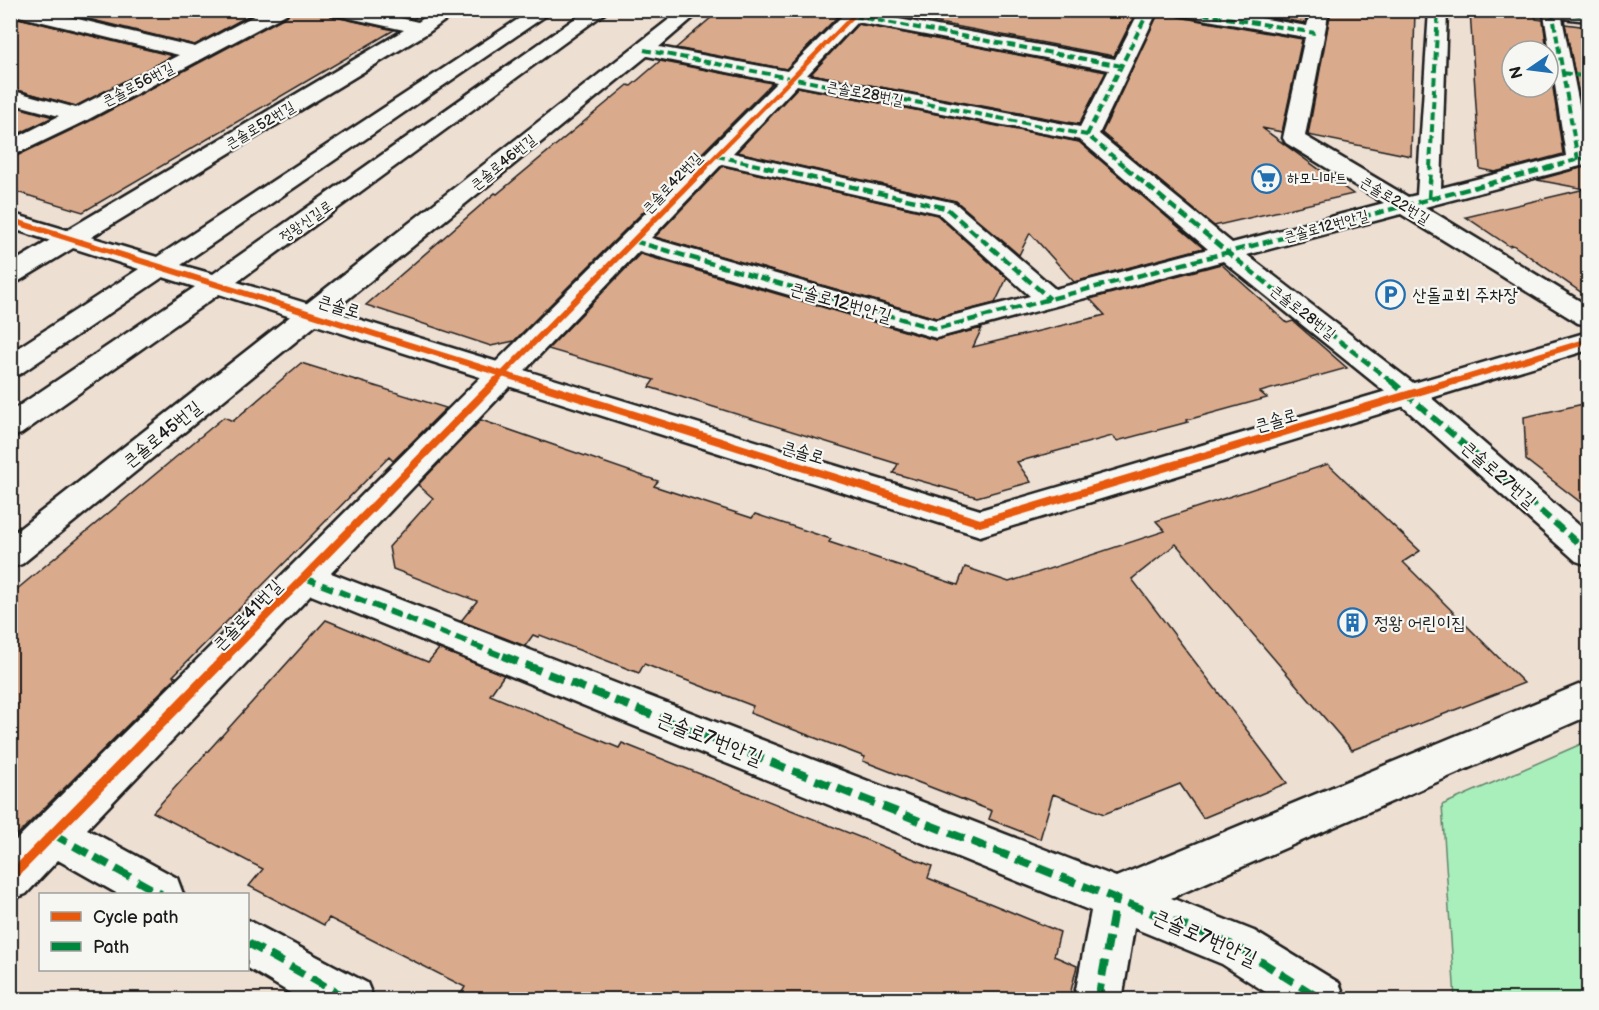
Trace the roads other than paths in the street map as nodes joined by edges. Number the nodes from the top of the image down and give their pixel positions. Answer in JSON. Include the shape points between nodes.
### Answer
{"nodes":[{"id":1,"x":15,"y":10,"type":"edge"},
{"id":2,"x":280,"y":10,"type":"edge"},
{"id":3,"x":337,"y":10,"type":"edge"},
{"id":4,"x":450,"y":10,"type":"edge"},
{"id":5,"x":545,"y":10,"type":"edge"},
{"id":6,"x":600,"y":10,"type":"edge"},
{"id":7,"x":693,"y":10,"type":"edge"},
{"id":8,"x":1149,"y":10,"type":"edge"},
{"id":9,"x":1179,"y":10,"type":"edge"},
{"id":10,"x":1438,"y":10,"type":"edge"},
{"id":11,"x":1551,"y":11,"type":"edge"},
{"id":12,"x":856,"y":13,"type":"edge"},
{"id":13,"x":1588,"y":16,"type":"edge"},
{"id":14,"x":1318,"y":22,"type":"edge"},
{"id":15,"x":422,"y":28,"type":"junction"},
{"id":16,"x":644,"y":50,"type":"junction"},
{"id":17,"x":197,"y":53,"type":"junction"},
{"id":18,"x":1122,"y":66,"type":"junction"},
{"id":19,"x":1563,"y":73,"type":"junction"},
{"id":20,"x":1588,"y":77,"type":"edge"},
{"id":21,"x":793,"y":79,"type":"junction"},
{"id":22,"x":10,"y":96,"type":"edge"},
{"id":23,"x":79,"y":114,"type":"junction"},
{"id":24,"x":1087,"y":135,"type":"junction"},
{"id":25,"x":10,"y":150,"type":"edge"},
{"id":26,"x":717,"y":156,"type":"junction"},
{"id":27,"x":1583,"y":158,"type":"edge"},
{"id":28,"x":1417,"y":202,"type":"junction"},
{"id":29,"x":10,"y":220,"type":"edge"},
{"id":30,"x":69,"y":239,"type":"junction"},
{"id":31,"x":634,"y":241,"type":"junction"},
{"id":32,"x":1227,"y":252,"type":"junction"},
{"id":33,"x":163,"y":267,"type":"junction"},
{"id":34,"x":10,"y":275,"type":"edge"},
{"id":35,"x":214,"y":283,"type":"junction"},
{"id":36,"x":1050,"y":299,"type":"junction"},
{"id":37,"x":313,"y":314,"type":"junction"},
{"id":38,"x":1588,"y":317,"type":"edge"},
{"id":39,"x":1588,"y":341,"type":"edge"},
{"id":40,"x":10,"y":368,"type":"edge"},
{"id":41,"x":504,"y":374,"type":"junction"},
{"id":42,"x":1410,"y":396,"type":"junction"},
{"id":43,"x":10,"y":427,"type":"edge"},
{"id":44,"x":1588,"y":552,"type":"edge"},
{"id":45,"x":10,"y":555,"type":"edge"},
{"id":46,"x":305,"y":578,"type":"junction"},
{"id":47,"x":1588,"y":698,"type":"edge"},
{"id":48,"x":53,"y":834,"type":"junction"},
{"id":49,"x":10,"y":878,"type":"edge"},
{"id":50,"x":159,"y":893,"type":"edge"},
{"id":51,"x":1116,"y":899,"type":"junction"},
{"id":52,"x":249,"y":944,"type":"edge"},
{"id":53,"x":350,"y":999,"type":"edge"},
{"id":54,"x":1098,"y":999,"type":"edge"},
{"id":55,"x":1322,"y":999,"type":"edge"}],
"edges":[{"from":1,"to":17,"type":"street","name":"큰솔로56번길"},
{"from":2,"to":17,"type":"street","name":"큰솔로56번길"},
{"from":3,"to":15,"type":"street"},
{"from":4,"to":15,"type":"street","name":"큰솔로52번길"},
{"from":5,"to":33,"type":"street"},
{"from":6,"to":35,"type":"street","name":"정왕신길로","via":[[303,224]]},
{"from":7,"to":16,"type":"street","name":"큰솔로46번길"},
{"from":8,"to":18,"type":"street"},
{"from":9,"to":14,"type":"street","name":"큰솔로22번길"},
{"from":10,"to":28,"type":"street"},
{"from":11,"to":13,"type":"street"},
{"from":11,"to":19,"type":"street","name":"큰솔로12번안길"},
{"from":12,"to":18,"type":"street","name":"큰솔로42번길"},
{"from":12,"to":21,"type":"street","name":"큰솔로42번길"},
{"from":14,"to":28,"type":"street","name":"큰솔로22번길","via":[[1294,138]]},
{"from":15,"to":30,"type":"street","name":"큰솔로52번길"},
{"from":16,"to":21,"type":"street","name":"큰솔로28번길"},
{"from":16,"to":37,"type":"street","name":"큰솔로46번길"},
{"from":17,"to":23,"type":"street","name":"큰솔로56번길"},
{"from":18,"to":24,"type":"street"},
{"from":19,"to":20,"type":"street"},
{"from":19,"to":27,"type":"street","name":"큰솔로12번안길"},
{"from":21,"to":24,"type":"street","name":"큰솔로28번길"},
{"from":21,"to":26,"type":"street","name":"큰솔로42번길"},
{"from":22,"to":23,"type":"street"},
{"from":23,"to":25,"type":"street","name":"큰솔로56번길"},
{"from":24,"to":32,"type":"street","name":"큰솔로28번길"},
{"from":26,"to":31,"type":"street","name":"큰솔로42번길"},
{"from":26,"to":36,"type":"street","via":[[946,208]]},
{"from":27,"to":28,"type":"street","name":"큰솔로12번안길"},
{"from":28,"to":32,"type":"street","name":"큰솔로12번안길"},
{"from":28,"to":38,"type":"street","name":"큰솔로22번길"},
{"from":29,"to":30,"type":"street","name":"큰솔로"},
{"from":30,"to":33,"type":"street","name":"큰솔로"},
{"from":30,"to":34,"type":"street","name":"큰솔로52번길"},
{"from":31,"to":36,"type":"street","name":"큰솔로12번안길","via":[[936,329]]},
{"from":31,"to":41,"type":"street","name":"큰솔로42번길"},
{"from":32,"to":36,"type":"street","name":"큰솔로12번안길"},
{"from":32,"to":42,"type":"street","name":"큰솔로28번길"},
{"from":33,"to":35,"type":"street","name":"큰솔로"},
{"from":33,"to":40,"type":"street"},
{"from":35,"to":37,"type":"street","name":"큰솔로"},
{"from":35,"to":43,"type":"street","name":"정왕신길로"},
{"from":37,"to":41,"type":"street","name":"큰솔로"},
{"from":37,"to":45,"type":"street","name":"큰솔로45번길"},
{"from":39,"to":42,"type":"street","name":"큰솔로"},
{"from":41,"to":42,"type":"street","name":"큰솔로","via":[[980,523]]},
{"from":41,"to":46,"type":"street","name":"큰솔로41번길"},
{"from":42,"to":44,"type":"street","name":"큰솔로27번길"},
{"from":46,"to":48,"type":"street","name":"큰솔로41번길"},
{"from":46,"to":51,"type":"street","name":"큰솔로7번안길"},
{"from":47,"to":51,"type":"street"},
{"from":48,"to":49,"type":"street","name":"큰솔로41번길"},
{"from":48,"to":50,"type":"street"},
{"from":51,"to":54,"type":"street"},
{"from":51,"to":55,"type":"street","name":"큰솔로7번안길","via":[[1238,947]]},
{"from":52,"to":53,"type":"street"}]}
